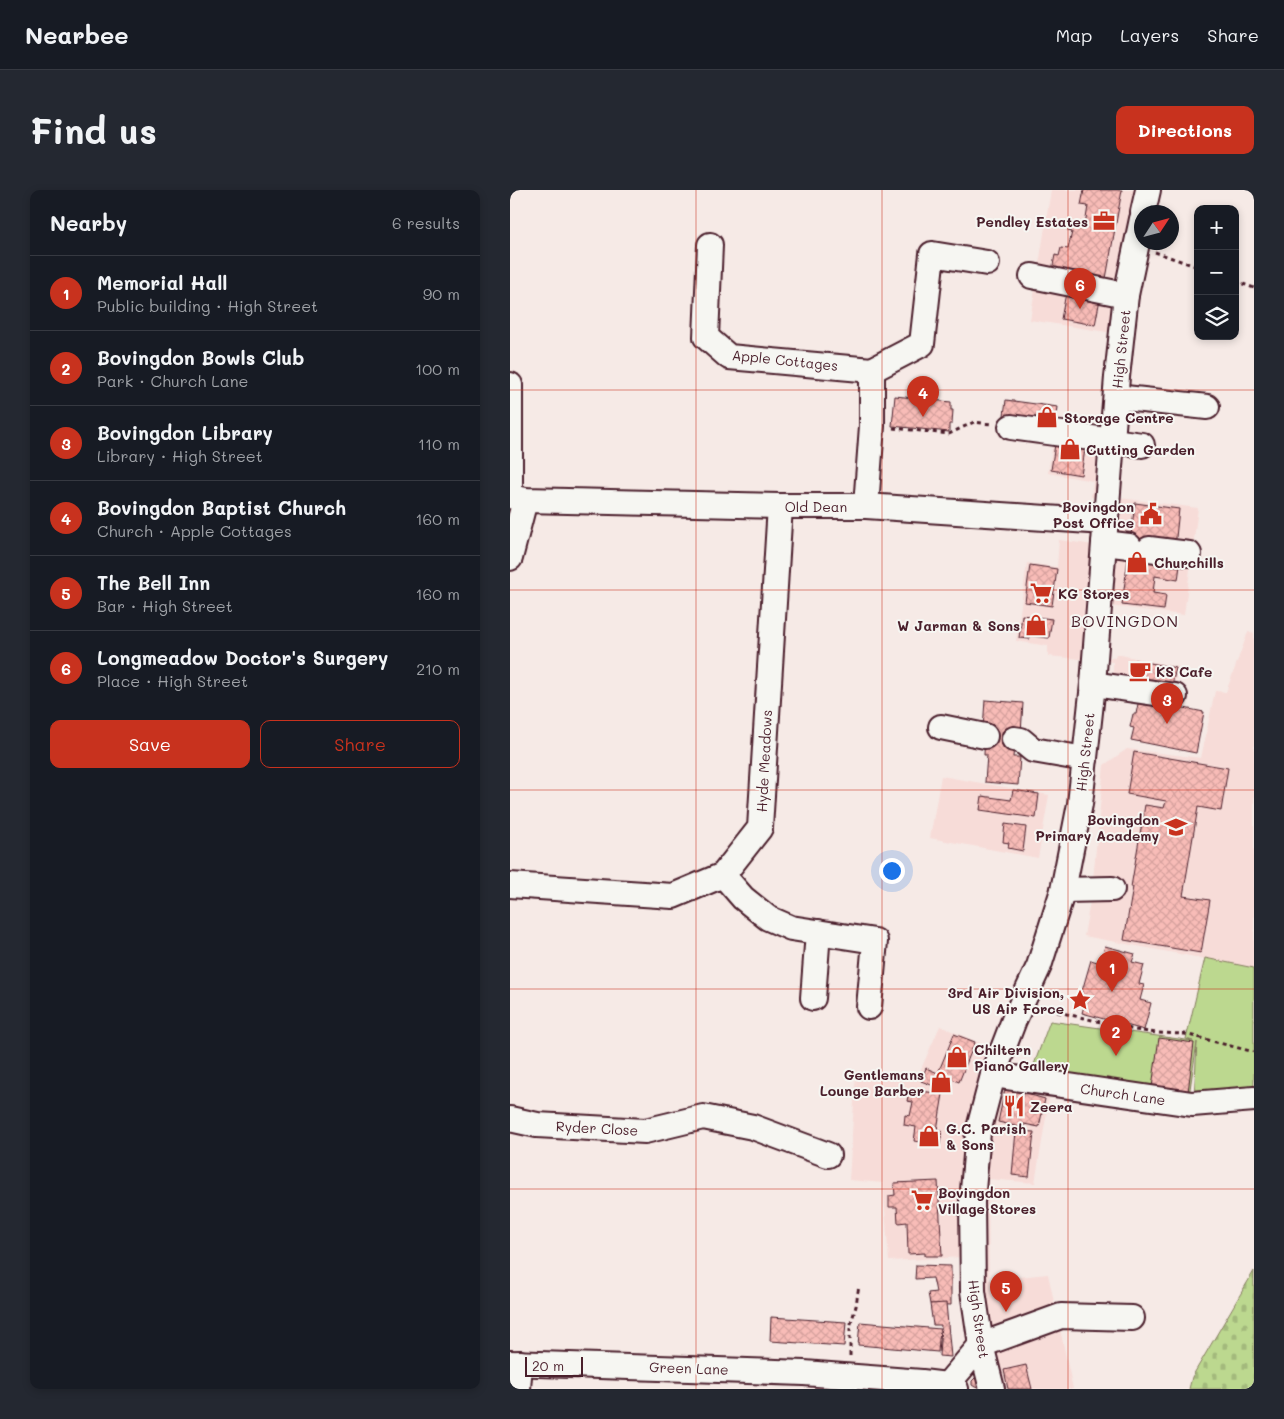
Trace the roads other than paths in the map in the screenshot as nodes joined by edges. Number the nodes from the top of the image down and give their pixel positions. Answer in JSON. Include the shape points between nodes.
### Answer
{"nodes":[{"id":1,"x":1148,"y":190,"type":"edge"},
{"id":2,"x":1145,"y":205,"type":"edge"},
{"id":3,"x":710,"y":245,"type":"dead end"},
{"id":4,"x":1134,"y":250,"type":"edge"},
{"id":5,"x":987,"y":263,"type":"dead end"},
{"id":6,"x":1032,"y":276,"type":"dead end"},
{"id":7,"x":1126,"y":295,"type":"junction"},
{"id":8,"x":872,"y":370,"type":"junction"},
{"id":9,"x":510,"y":385,"type":"edge"},
{"id":10,"x":1116,"y":397,"type":"junction"},
{"id":11,"x":1207,"y":407,"type":"dead end"},
{"id":12,"x":1011,"y":427,"type":"road end"},
{"id":13,"x":1112,"y":441,"type":"junction"},
{"id":14,"x":1142,"y":444,"type":"dead end"},
{"id":15,"x":515,"y":497,"type":"edge"},
{"id":16,"x":780,"y":506,"type":"junction"},
{"id":17,"x":866,"y":506,"type":"junction"},
{"id":18,"x":1104,"y":532,"type":"junction"},
{"id":19,"x":1189,"y":554,"type":"dead end"},
{"id":20,"x":510,"y":558,"type":"edge"},
{"id":21,"x":1093,"y":684,"type":"junction"},
{"id":22,"x":1175,"y":696,"type":"dead end"},
{"id":23,"x":941,"y":727,"type":"dead end"},
{"id":24,"x":985,"y":736,"type":"dead end"},
{"id":25,"x":1014,"y":739,"type":"dead end"},
{"id":26,"x":1085,"y":759,"type":"junction"},
{"id":27,"x":724,"y":875,"type":"junction"},
{"id":28,"x":510,"y":885,"type":"edge"},
{"id":29,"x":1112,"y":889,"type":"dead end"},
{"id":30,"x":1064,"y":890,"type":"junction"},
{"id":31,"x":818,"y":932,"type":"junction"},
{"id":32,"x":813,"y":998,"type":"dead end"},
{"id":33,"x":869,"y":1007,"type":"dead end"},
{"id":34,"x":993,"y":1075,"type":"junction"},
{"id":35,"x":1254,"y":1100,"type":"edge"},
{"id":36,"x":510,"y":1119,"type":"edge"},
{"id":37,"x":828,"y":1155,"type":"dead end"},
{"id":38,"x":1132,"y":1318,"type":"dead end"},
{"id":39,"x":981,"y":1345,"type":"junction"},
{"id":40,"x":515,"y":1363,"type":"edge"},
{"id":41,"x":711,"y":1379,"type":"edge"},
{"id":42,"x":822,"y":1382,"type":"edge"},
{"id":43,"x":952,"y":1387,"type":"edge"},
{"id":44,"x":518,"y":1389,"type":"edge"},
{"id":45,"x":992,"y":1389,"type":"edge"}],
"edges":[{"from":1,"to":2,"type":"street"},
{"from":3,"to":8,"type":"street","name":"Apple Cottages","via":[[706,337],[729,357]]},
{"from":4,"to":7,"type":"street","name":"High Street"},
{"from":5,"to":8,"type":"street","via":[[932,254],[922,344]]},
{"from":6,"to":7,"type":"street"},
{"from":7,"to":10,"type":"street","name":"High Street"},
{"from":8,"to":17,"type":"street"},
{"from":9,"to":15,"type":"street"},
{"from":10,"to":11,"type":"street"},
{"from":10,"to":13,"type":"street","name":"High Street"},
{"from":12,"to":13,"type":"street"},
{"from":13,"to":14,"type":"street"},
{"from":13,"to":18,"type":"street","name":"High Street"},
{"from":15,"to":16,"type":"street","name":"Old Dean"},
{"from":15,"to":20,"type":"street"},
{"from":16,"to":17,"type":"street","name":"Old Dean"},
{"from":16,"to":27,"type":"street","name":"Hyde Meadows","via":[[760,828]]},
{"from":17,"to":18,"type":"street","name":"Old Dean"},
{"from":18,"to":19,"type":"street","name":"Old Dean","via":[[1140,547]]},
{"from":18,"to":21,"type":"street","name":"High Street"},
{"from":21,"to":22,"type":"street"},
{"from":21,"to":26,"type":"street","name":"High Street"},
{"from":23,"to":24,"type":"street"},
{"from":25,"to":26,"type":"street","via":[[1021,740],[1033,750]]},
{"from":26,"to":30,"type":"street","name":"High Street"},
{"from":27,"to":28,"type":"street","via":[[673,896]]},
{"from":27,"to":31,"type":"street","via":[[743,898],[768,918],[791,928]]},
{"from":29,"to":30,"type":"street"},
{"from":30,"to":34,"type":"street","name":"High Street","via":[[1039,966]]},
{"from":31,"to":32,"type":"street"},
{"from":31,"to":33,"type":"street","via":[[875,940]]},
{"from":34,"to":35,"type":"street","name":"Church Lane","via":[[1192,1104]]},
{"from":34,"to":39,"type":"street","name":"High Street","via":[[978,1132],[972,1202],[972,1291]]},
{"from":36,"to":37,"type":"street","name":"Ryder Close","via":[[537,1125],[645,1131],[703,1118],[753,1127]]},
{"from":38,"to":39,"type":"street","via":[[1061,1316]]},
{"from":39,"to":43,"type":"street"},
{"from":39,"to":45,"type":"street","name":"High Street"},
{"from":40,"to":41,"type":"street","name":"Green Lane"},
{"from":40,"to":44,"type":"street"},
{"from":41,"to":42,"type":"street","name":"Green Lane"},
{"from":42,"to":43,"type":"street","name":"Green Lane","via":[[846,1376]]}]}
